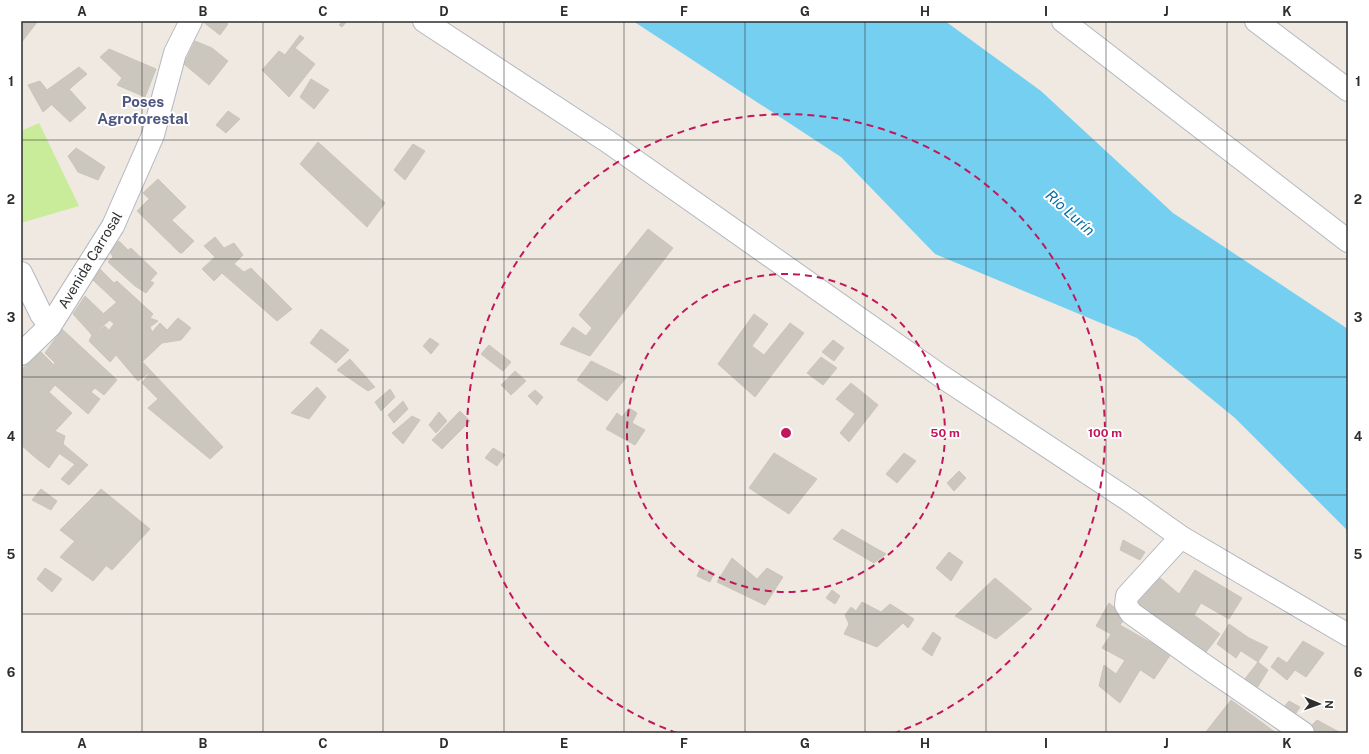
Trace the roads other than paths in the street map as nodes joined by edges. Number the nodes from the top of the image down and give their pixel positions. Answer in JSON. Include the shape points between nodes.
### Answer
{"nodes":[{"id":1,"x":191,"y":21,"type":"edge"},
{"id":2,"x":424,"y":21,"type":"edge"},
{"id":3,"x":1063,"y":21,"type":"edge"},
{"id":4,"x":1256,"y":21,"type":"edge"},
{"id":5,"x":1348,"y":90,"type":"edge"},
{"id":6,"x":1348,"y":241,"type":"edge"},
{"id":7,"x":21,"y":273,"type":"edge"},
{"id":8,"x":50,"y":326,"type":"junction"},
{"id":9,"x":21,"y":354,"type":"edge"},
{"id":10,"x":1181,"y":537,"type":"junction"},
{"id":11,"x":1348,"y":635,"type":"edge"},
{"id":12,"x":1303,"y":733,"type":"edge"}],
"edges":[{"from":1,"to":8,"type":"street","name":"Avenida Carrosal","via":[[175,53],[153,135],[113,226]]},
{"from":2,"to":10,"type":"street","via":[[607,141],[941,376]]},
{"from":3,"to":6,"type":"street"},
{"from":4,"to":5,"type":"street"},
{"from":7,"to":8,"type":"street","via":[[41,314]]},
{"from":8,"to":9,"type":"street","name":"Avenida Carrosal"},
{"from":10,"to":11,"type":"street"},
{"from":10,"to":12,"type":"street","via":[[1127,596],[1126,605],[1131,613]]}]}
